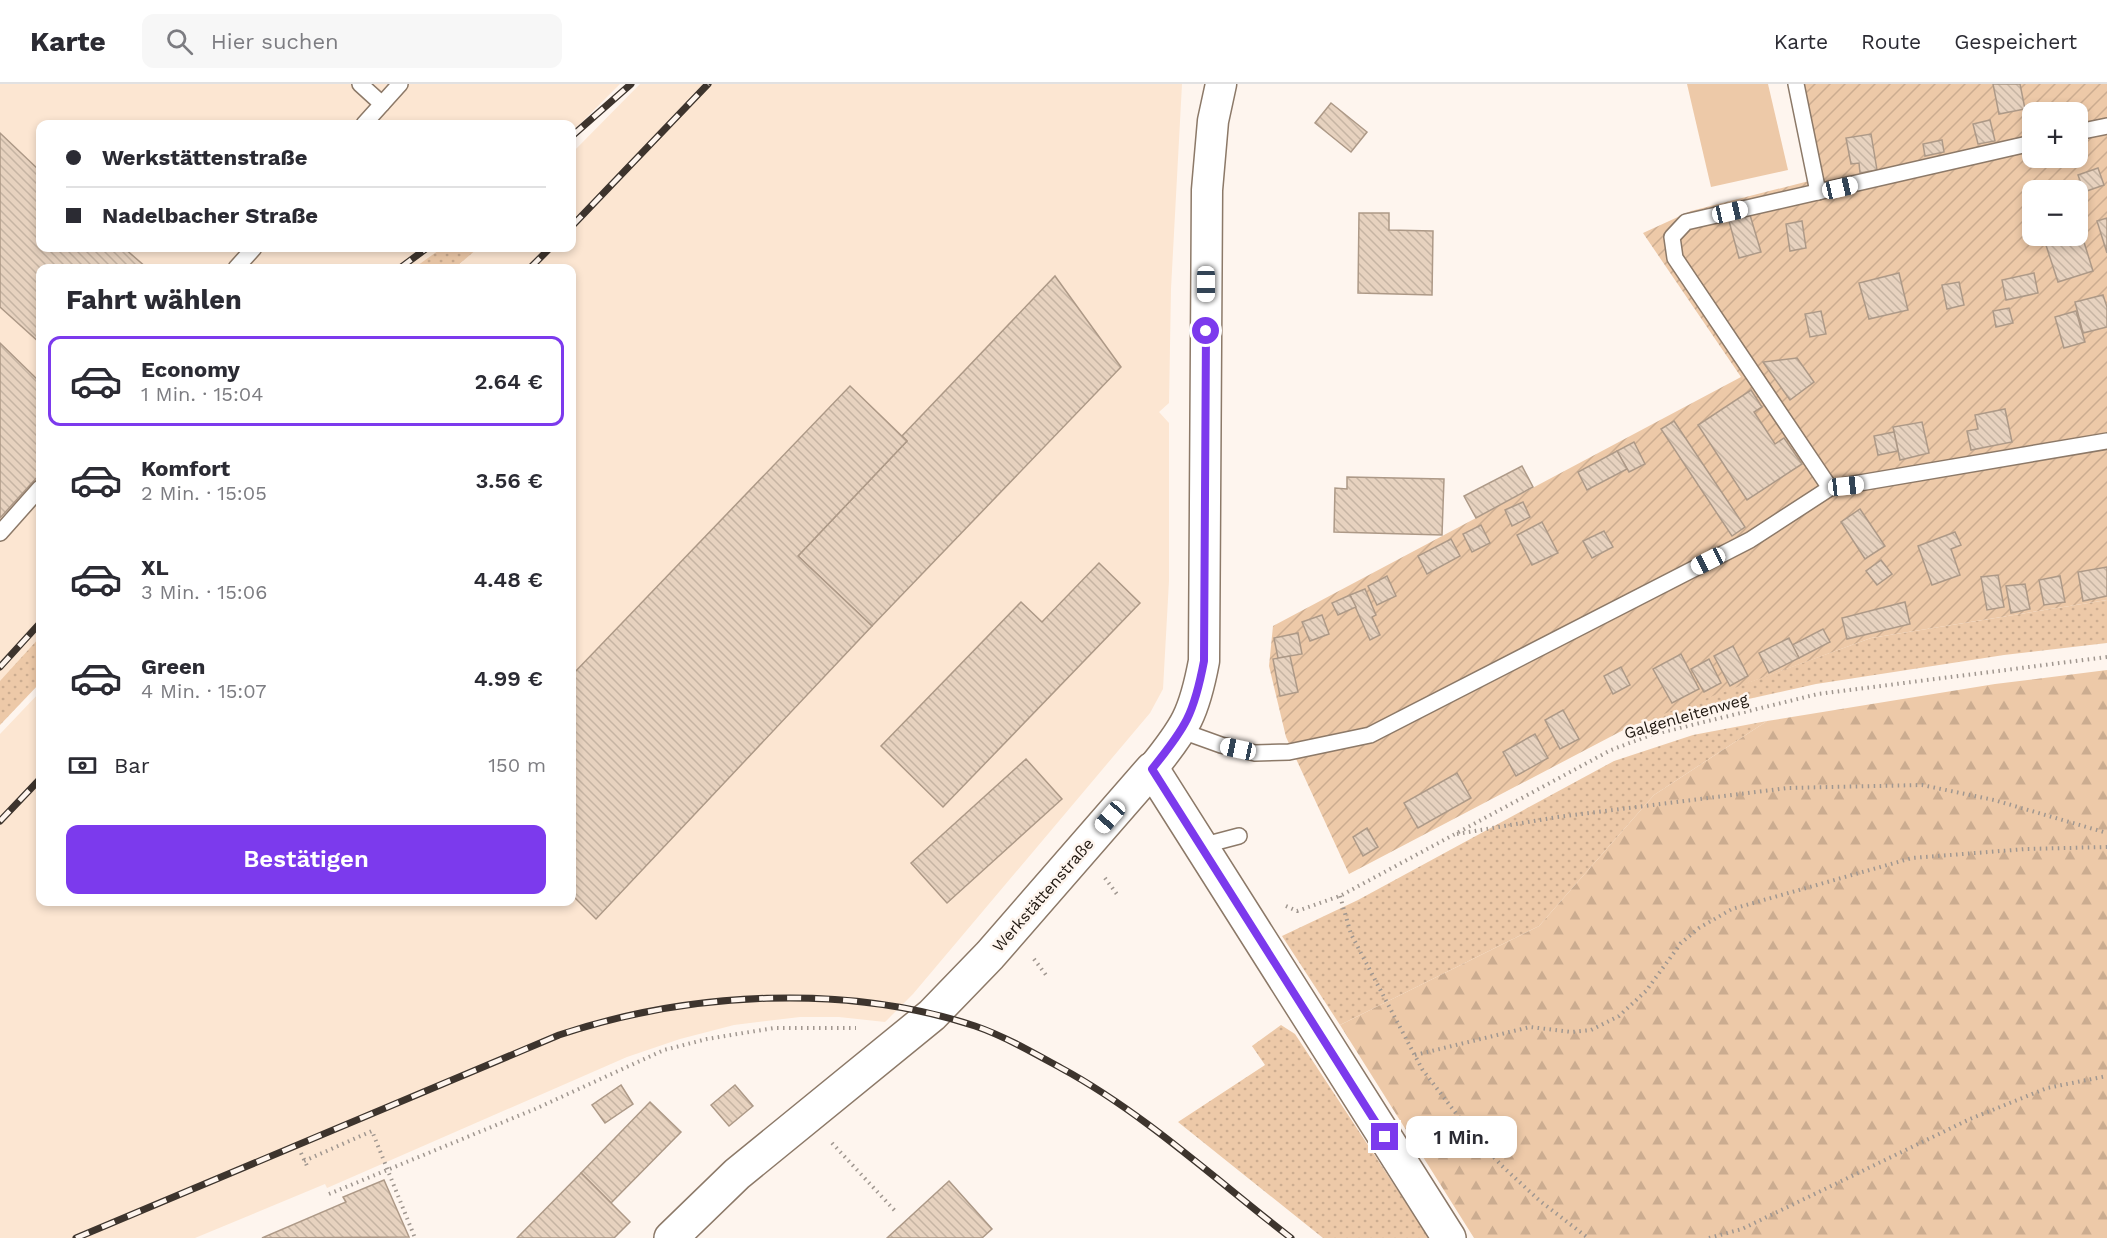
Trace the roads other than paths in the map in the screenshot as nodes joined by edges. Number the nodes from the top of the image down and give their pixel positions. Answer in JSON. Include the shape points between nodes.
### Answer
{"nodes":[{"id":1,"x":360,"y":84,"type":"edge"},
{"id":2,"x":400,"y":84,"type":"edge"},
{"id":3,"x":1221,"y":84,"type":"edge"},
{"id":4,"x":1796,"y":84,"type":"edge"},
{"id":5,"x":382,"y":104,"type":"junction"},
{"id":6,"x":368,"y":120,"type":"edge"},
{"id":7,"x":2107,"y":126,"type":"edge"},
{"id":8,"x":2088,"y":130,"type":"edge"},
{"id":9,"x":2022,"y":145,"type":"edge"},
{"id":10,"x":1818,"y":192,"type":"junction"},
{"id":11,"x":250,"y":252,"type":"edge"},
{"id":12,"x":240,"y":264,"type":"edge"},
{"id":13,"x":2107,"y":441,"type":"edge"},
{"id":14,"x":1830,"y":488,"type":"junction"},
{"id":15,"x":36,"y":492,"type":"edge"},
{"id":16,"x":0,"y":533,"type":"edge"},
{"id":17,"x":1182,"y":731,"type":"junction"},
{"id":18,"x":1152,"y":769,"type":"junction"},
{"id":19,"x":1239,"y":836,"type":"dead end"},
{"id":20,"x":1201,"y":846,"type":"junction"},
{"id":21,"x":671,"y":1238,"type":"edge"},
{"id":22,"x":1449,"y":1238,"type":"edge"}],
"edges":[{"from":1,"to":5,"type":"lane"},
{"from":2,"to":5,"type":"lane"},
{"from":3,"to":17,"type":"street","name":"Werkstättenstraße","via":[[1213,121],[1207,190],[1204,661],[1197,700]]},
{"from":4,"to":10,"type":"lane"},
{"from":5,"to":6,"type":"lane"},
{"from":7,"to":8,"type":"lane"},
{"from":9,"to":10,"type":"lane"},
{"from":10,"to":14,"type":"lane","via":[[1686,222],[1672,237],[1675,258]]},
{"from":11,"to":12,"type":"lane"},
{"from":13,"to":14,"type":"lane"},
{"from":14,"to":17,"type":"lane","via":[[1750,540],[1370,735],[1289,752],[1255,753]]},
{"from":15,"to":16,"type":"lane"},
{"from":17,"to":18,"type":"street","name":"Werkstättenstraße"},
{"from":18,"to":20,"type":"street"},
{"from":18,"to":21,"type":"street","name":"Werkstättenstraße","via":[[990,955],[932,1015],[737,1174]]},
{"from":19,"to":20,"type":"lane"},
{"from":20,"to":22,"type":"street"}]}
